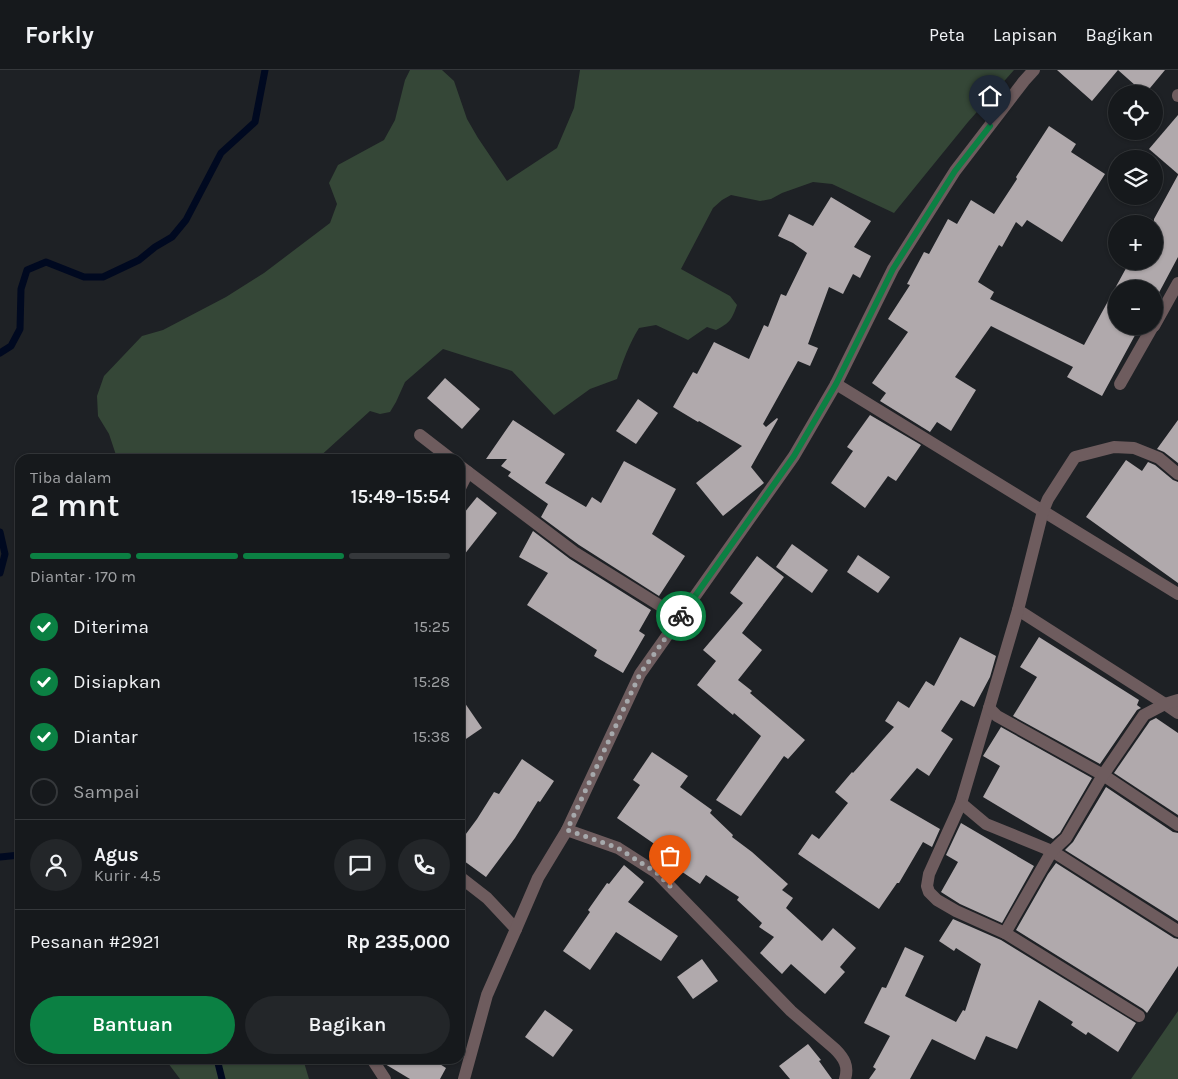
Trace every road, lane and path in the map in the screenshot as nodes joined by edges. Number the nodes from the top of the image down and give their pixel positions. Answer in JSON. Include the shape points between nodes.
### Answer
{"nodes":[{"id":1,"x":1034,"y":70,"type":"edge"},
{"id":2,"x":1177,"y":287,"type":"edge"},
{"id":3,"x":1163,"y":311,"type":"edge"},
{"id":4,"x":1149,"y":335,"type":"edge"},
{"id":5,"x":836,"y":384,"type":"junction"},
{"id":6,"x":1120,"y":384,"type":"dead end"},
{"id":7,"x":420,"y":435,"type":"dead end"},
{"id":8,"x":444,"y":454,"type":"edge"},
{"id":9,"x":465,"y":470,"type":"edge"},
{"id":10,"x":1178,"y":474,"type":"edge"},
{"id":11,"x":1043,"y":511,"type":"junction"},
{"id":12,"x":1178,"y":594,"type":"edge"},
{"id":13,"x":1018,"y":610,"type":"junction"},
{"id":14,"x":680,"y":618,"type":"junction"},
{"id":15,"x":1178,"y":700,"type":"edge"},
{"id":16,"x":1165,"y":704,"type":"junction"},
{"id":17,"x":989,"y":708,"type":"junction"},
{"id":18,"x":1178,"y":713,"type":"edge"},
{"id":19,"x":1103,"y":775,"type":"junction"},
{"id":20,"x":961,"y":803,"type":"junction"},
{"id":21,"x":1178,"y":825,"type":"edge"},
{"id":22,"x":567,"y":830,"type":"junction"},
{"id":23,"x":1052,"y":851,"type":"junction"},
{"id":24,"x":465,"y":881,"type":"edge"},
{"id":25,"x":516,"y":929,"type":"junction"},
{"id":26,"x":1178,"y":931,"type":"edge"},
{"id":27,"x":1005,"y":932,"type":"junction"},
{"id":28,"x":1139,"y":1016,"type":"dead end"},
{"id":29,"x":375,"y":1064,"type":"edge"},
{"id":30,"x":385,"y":1079,"type":"edge"},
{"id":31,"x":464,"y":1079,"type":"edge"},
{"id":32,"x":845,"y":1079,"type":"edge"}],
"edges":[{"from":1,"to":5,"type":"street","via":[[955,171],[898,261]]},
{"from":2,"to":3,"type":"street"},
{"from":4,"to":6,"type":"street"},
{"from":5,"to":11,"type":"street"},
{"from":5,"to":14,"type":"street","via":[[794,456]]},
{"from":7,"to":8,"type":"street"},
{"from":9,"to":14,"type":"street","via":[[574,552]]},
{"from":10,"to":11,"type":"street","via":[[1159,458],[1134,448],[1114,447],[1075,457]]},
{"from":11,"to":12,"type":"street"},
{"from":11,"to":13,"type":"street"},
{"from":13,"to":16,"type":"street"},
{"from":13,"to":17,"type":"street"},
{"from":14,"to":22,"type":"street","via":[[640,674]]},
{"from":15,"to":16,"type":"street"},
{"from":16,"to":18,"type":"street"},
{"from":16,"to":19,"type":"street","via":[[1144,715]]},
{"from":17,"to":19,"type":"street","via":[[997,716]]},
{"from":17,"to":20,"type":"street"},
{"from":19,"to":21,"type":"street"},
{"from":19,"to":23,"type":"street","via":[[1066,838]]},
{"from":20,"to":23,"type":"street","via":[[986,824]]},
{"from":20,"to":27,"type":"street","via":[[929,874],[927,886],[937,900]]},
{"from":22,"to":25,"type":"street","via":[[538,878]]},
{"from":22,"to":32,"type":"street","via":[[618,848],[657,873],[791,1011],[835,1049],[846,1063]]},
{"from":23,"to":26,"type":"street"},
{"from":23,"to":27,"type":"street"},
{"from":24,"to":25,"type":"street","via":[[487,898]]},
{"from":25,"to":31,"type":"street","via":[[487,995]]},
{"from":27,"to":28,"type":"street"},
{"from":29,"to":30,"type":"street"}]}
